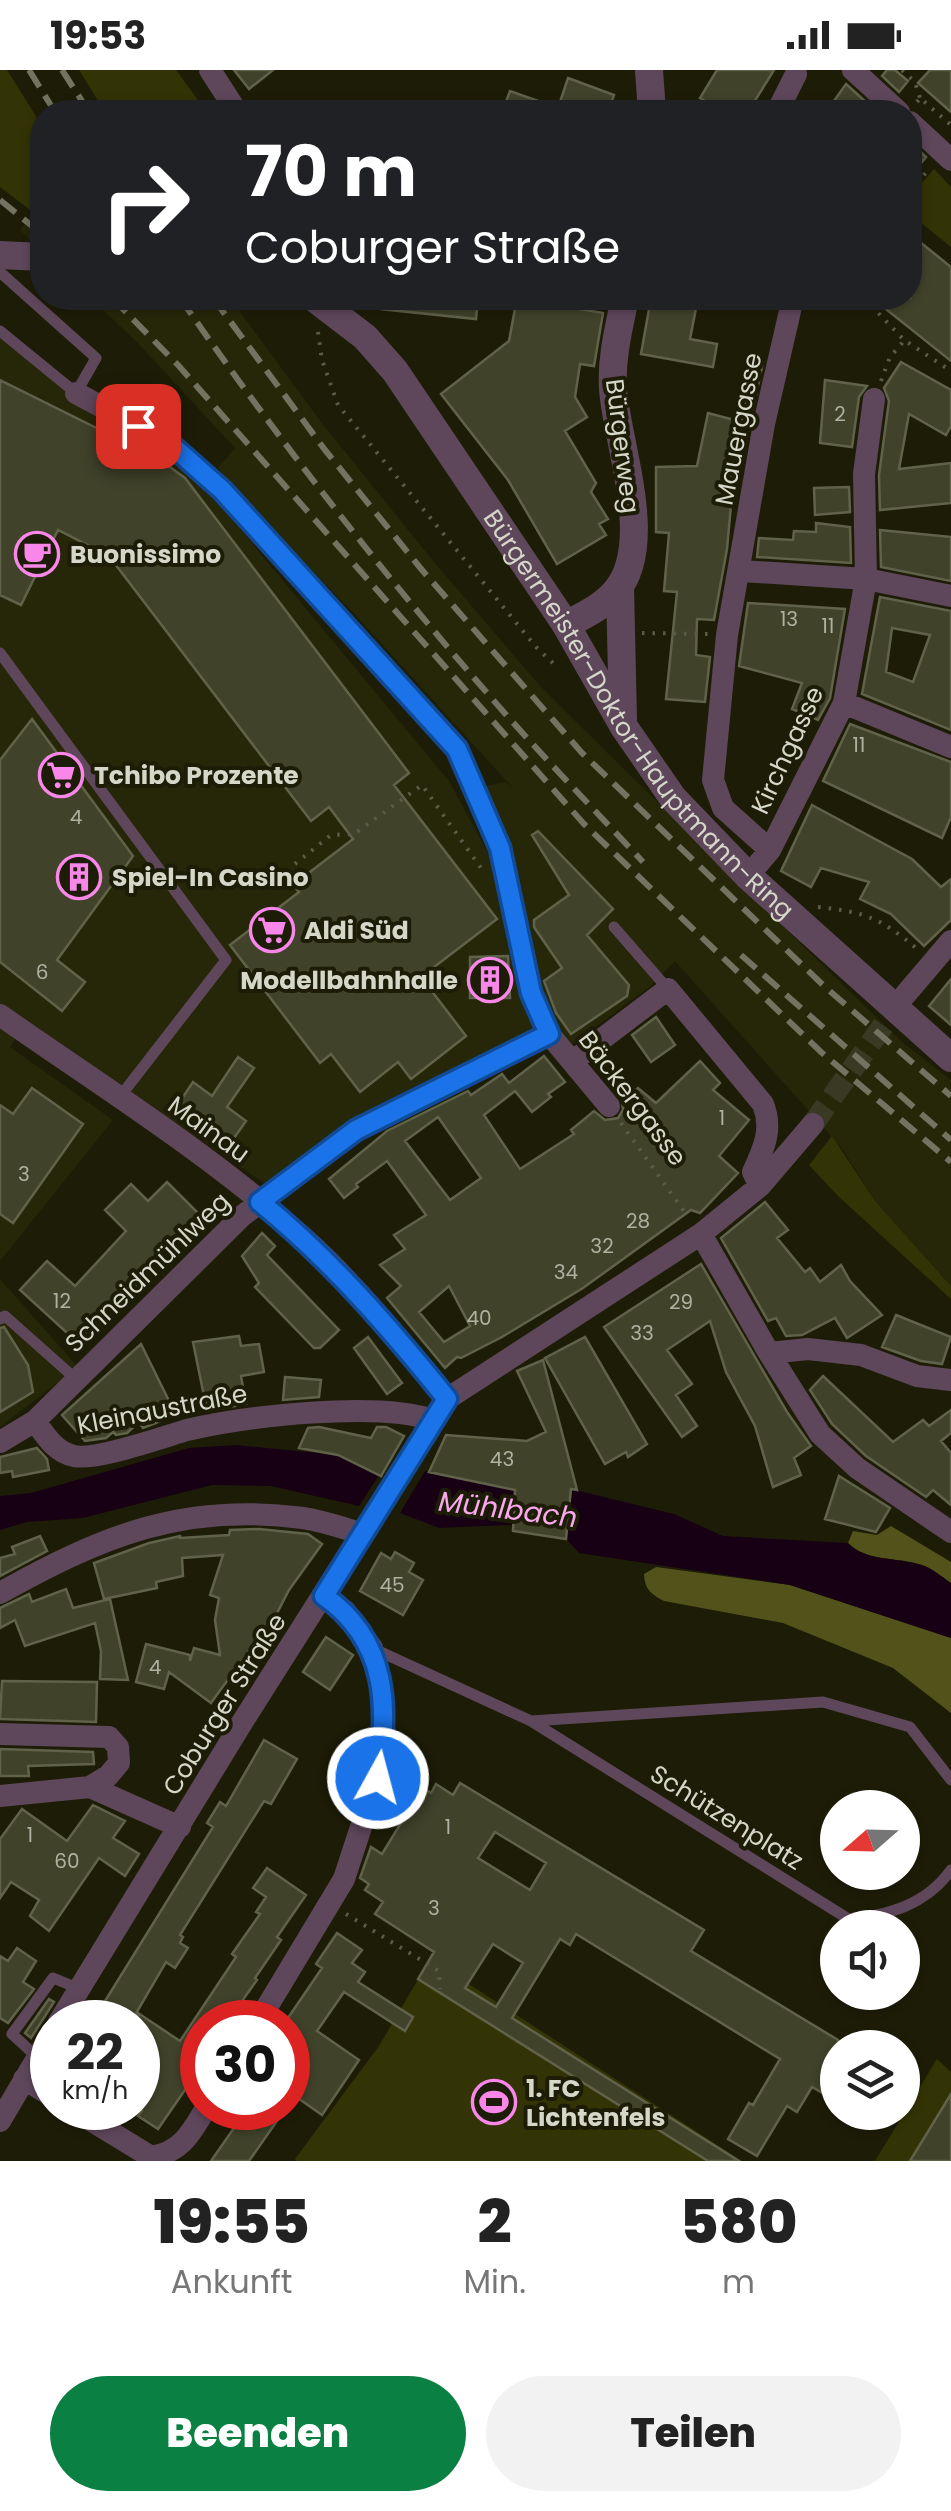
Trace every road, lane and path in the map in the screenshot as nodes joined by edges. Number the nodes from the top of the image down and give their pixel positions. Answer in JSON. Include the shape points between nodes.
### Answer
{"nodes":[{"id":1,"x":649,"y":70,"type":"edge"},
{"id":2,"x":853,"y":70,"type":"edge"},
{"id":3,"x":902,"y":70,"type":"edge"},
{"id":4,"x":796,"y":74,"type":"dead end"},
{"id":5,"x":215,"y":78,"type":"edge"},
{"id":6,"x":920,"y":98,"type":"dead end"},
{"id":7,"x":229,"y":100,"type":"edge"},
{"id":8,"x":651,"y":100,"type":"edge"},
{"id":9,"x":782,"y":100,"type":"edge"},
{"id":10,"x":886,"y":100,"type":"edge"},
{"id":11,"x":922,"y":133,"type":"edge"},
{"id":12,"x":947,"y":157,"type":"edge"},
{"id":13,"x":922,"y":180,"type":"edge"},
{"id":14,"x":0,"y":255,"type":"edge"},
{"id":15,"x":30,"y":256,"type":"edge"},
{"id":16,"x":0,"y":272,"type":"edge"},
{"id":17,"x":30,"y":299,"type":"edge"},
{"id":18,"x":42,"y":310,"type":"edge"},
{"id":19,"x":330,"y":310,"type":"edge"},
{"id":20,"x":623,"y":310,"type":"edge"},
{"id":21,"x":789,"y":310,"type":"edge"},
{"id":22,"x":875,"y":310,"type":"edge"},
{"id":23,"x":318,"y":329,"type":"dead end"},
{"id":24,"x":0,"y":331,"type":"edge"},
{"id":25,"x":904,"y":340,"type":"junction"},
{"id":26,"x":890,"y":357,"type":"dead end"},
{"id":27,"x":951,"y":371,"type":"edge"},
{"id":28,"x":76,"y":393,"type":"junction"},
{"id":29,"x":874,"y":399,"type":"dead end"},
{"id":30,"x":740,"y":572,"type":"junction"},
{"id":31,"x":866,"y":579,"type":"junction"},
{"id":32,"x":620,"y":587,"type":"junction"},
{"id":33,"x":951,"y":596,"type":"edge"},
{"id":34,"x":566,"y":625,"type":"junction"},
{"id":35,"x":727,"y":635,"type":"junction"},
{"id":36,"x":624,"y":636,"type":"junction"},
{"id":37,"x":0,"y":654,"type":"edge"},
{"id":38,"x":582,"y":655,"type":"junction"},
{"id":39,"x":844,"y":703,"type":"junction"},
{"id":40,"x":624,"y":727,"type":"junction"},
{"id":41,"x":951,"y":747,"type":"edge"},
{"id":42,"x":770,"y":850,"type":"junction"},
{"id":43,"x":295,"y":864,"type":"dead end"},
{"id":44,"x":748,"y":876,"type":"junction"},
{"id":45,"x":491,"y":882,"type":"dead end"},
{"id":46,"x":784,"y":908,"type":"junction"},
{"id":47,"x":614,"y":927,"type":"dead end"},
{"id":48,"x":951,"y":940,"type":"edge"},
{"id":49,"x":932,"y":962,"type":"junction"},
{"id":50,"x":668,"y":989,"type":"junction"},
{"id":51,"x":905,"y":995,"type":"tunnel mouth"},
{"id":52,"x":0,"y":1015,"type":"edge"},
{"id":53,"x":549,"y":1034,"type":"junction"},
{"id":54,"x":951,"y":1058,"type":"edge"},
{"id":55,"x":573,"y":1061,"type":"junction"},
{"id":56,"x":119,"y":1098,"type":"junction"},
{"id":57,"x":609,"y":1106,"type":"joint"},
{"id":58,"x":813,"y":1124,"type":"tunnel mouth"},
{"id":59,"x":760,"y":1186,"type":"junction"},
{"id":60,"x":260,"y":1202,"type":"junction"},
{"id":61,"x":701,"y":1234,"type":"junction"},
{"id":62,"x":0,"y":1319,"type":"edge"},
{"id":63,"x":770,"y":1353,"type":"junction"},
{"id":64,"x":77,"y":1380,"type":"junction"},
{"id":65,"x":951,"y":1380,"type":"edge"},
{"id":66,"x":447,"y":1399,"type":"junction"},
{"id":67,"x":433,"y":1420,"type":"junction"},
{"id":68,"x":34,"y":1421,"type":"junction"},
{"id":69,"x":0,"y":1442,"type":"edge"},
{"id":70,"x":367,"y":1528,"type":"junction"},
{"id":71,"x":951,"y":1532,"type":"edge"},
{"id":72,"x":0,"y":1593,"type":"edge"},
{"id":73,"x":324,"y":1596,"type":"junction"},
{"id":74,"x":372,"y":1648,"type":"junction"},
{"id":75,"x":531,"y":1721,"type":"junction"},
{"id":76,"x":0,"y":1734,"type":"edge"},
{"id":77,"x":951,"y":1780,"type":"edge"},
{"id":78,"x":90,"y":1788,"type":"junction"},
{"id":79,"x":4,"y":1803,"type":"edge"},
{"id":80,"x":180,"y":1827,"type":"junction"},
{"id":81,"x":951,"y":1870,"type":"edge"},
{"id":82,"x":329,"y":1904,"type":"junction"},
{"id":83,"x":80,"y":1989,"type":"junction"},
{"id":84,"x":440,"y":1989,"type":"dead end"},
{"id":85,"x":37,"y":2000,"type":"edge"},
{"id":86,"x":73,"y":2000,"type":"edge"},
{"id":87,"x":271,"y":2000,"type":"edge"},
{"id":88,"x":30,"y":2009,"type":"edge"},
{"id":89,"x":30,"y":2051,"type":"edge"},
{"id":90,"x":30,"y":2069,"type":"edge"},
{"id":91,"x":24,"y":2079,"type":"junction"},
{"id":92,"x":30,"y":2083,"type":"edge"},
{"id":93,"x":0,"y":2121,"type":"edge"},
{"id":94,"x":106,"y":2130,"type":"edge"},
{"id":95,"x":193,"y":2130,"type":"edge"},
{"id":96,"x":151,"y":2159,"type":"edge"}],
"edges":[{"from":1,"to":8,"type":"street"},
{"from":2,"to":10,"type":"street"},
{"from":3,"to":6,"type":"path"},
{"from":4,"to":9,"type":"street"},
{"from":5,"to":7,"type":"street"},
{"from":11,"to":12,"type":"street"},
{"from":12,"to":13,"type":"path"},
{"from":14,"to":15,"type":"street"},
{"from":16,"to":17,"type":"lane"},
{"from":18,"to":28,"type":"lane","via":[[96,358]]},
{"from":19,"to":34,"type":"street","name":"Bürgermeister-Doktor-Hauptmann-Ring","via":[[365,336],[418,402]]},
{"from":20,"to":32,"type":"street","name":"Bürgerweg","via":[[613,386],[634,532]]},
{"from":21,"to":30,"type":"street","name":"Mauergasse"},
{"from":22,"to":25,"type":"path"},
{"from":23,"to":38,"type":"path","via":[[330,387],[349,418],[536,647],[556,666]]},
{"from":24,"to":28,"type":"lane"},
{"from":25,"to":26,"type":"path"},
{"from":25,"to":27,"type":"path"},
{"from":28,"to":53,"type":"street","name":"Bäckergasse","via":[[169,443],[222,490],[457,749],[500,848],[531,993]]},
{"from":29,"to":31,"type":"street","name":"Kirchgasse","via":[[864,474]]},
{"from":30,"to":31,"type":"street"},
{"from":30,"to":35,"type":"street","name":"Mauergasse"},
{"from":31,"to":33,"type":"street"},
{"from":31,"to":39,"type":"street","name":"Kirchgasse"},
{"from":32,"to":34,"type":"street"},
{"from":32,"to":36,"type":"street"},
{"from":34,"to":38,"type":"street","name":"Bürgermeister-Doktor-Hauptmann-Ring"},
{"from":35,"to":36,"type":"path"},
{"from":35,"to":42,"type":"street","name":"Mauergasse","via":[[716,795]]},
{"from":36,"to":40,"type":"street"},
{"from":37,"to":56,"type":"lane","via":[[226,960]]},
{"from":38,"to":40,"type":"street","name":"Bürgermeister-Doktor-Hauptmann-Ring"},
{"from":39,"to":41,"type":"street"},
{"from":39,"to":42,"type":"street","name":"Kirchgasse"},
{"from":40,"to":44,"type":"street","name":"Bürgermeister-Doktor-Hauptmann-Ring","via":[[673,798]]},
{"from":42,"to":44,"type":"street","name":"Kirchgasse"},
{"from":43,"to":45,"type":"path","via":[[330,835],[354,834],[422,785]]},
{"from":44,"to":46,"type":"street","name":"Bürgermeister-Doktor-Hauptmann-Ring"},
{"from":46,"to":49,"type":"path","via":[[865,913],[889,924]]},
{"from":46,"to":54,"type":"street","name":"Bürgermeister-Doktor-Hauptmann-Ring"},
{"from":47,"to":50,"type":"lane"},
{"from":48,"to":49,"type":"street"},
{"from":49,"to":51,"type":"street"},
{"from":50,"to":55,"type":"street"},
{"from":50,"to":59,"type":"street","via":[[764,1104],[768,1139],[753,1172]]},
{"from":52,"to":56,"type":"street","name":"Mainau"},
{"from":53,"to":55,"type":"street","name":"Bäckergasse"},
{"from":53,"to":60,"type":"street","name":"Schneidmühlweg","via":[[356,1130]]},
{"from":55,"to":57,"type":"street","name":"Bäckergasse"},
{"from":56,"to":60,"type":"street","name":"Mainau"},
{"from":57,"to":61,"type":"path","name":"Bäckergasse"},
{"from":58,"to":59,"type":"street","name":"Coburger Straße"},
{"from":59,"to":61,"type":"street","name":"Coburger Straße"},
{"from":60,"to":64,"type":"street","name":"Schneidmühlweg"},
{"from":60,"to":66,"type":"street","name":"Mainau","via":[[351,1286]]},
{"from":61,"to":63,"type":"street"},
{"from":61,"to":66,"type":"street","name":"Coburger Straße"},
{"from":62,"to":64,"type":"lane","via":[[5,1316]]},
{"from":63,"to":65,"type":"street","via":[[808,1348],[861,1355],[917,1376]]},
{"from":63,"to":71,"type":"street","via":[[820,1434],[856,1468]]},
{"from":64,"to":68,"type":"street","name":"Schneidmühlweg"},
{"from":66,"to":67,"type":"street","name":"Coburger Straße"},
{"from":67,"to":68,"type":"street","name":"Kleinaustraße","via":[[390,1410],[252,1418],[85,1457],[59,1450]]},
{"from":67,"to":70,"type":"street","name":"Coburger Straße"},
{"from":68,"to":69,"type":"street","name":"Schneidmühlweg"},
{"from":70,"to":72,"type":"street","via":[[245,1512],[150,1524]]},
{"from":70,"to":73,"type":"street","name":"Coburger Straße"},
{"from":73,"to":74,"type":"street","via":[[345,1611]]},
{"from":73,"to":80,"type":"street","name":"Coburger Straße"},
{"from":74,"to":75,"type":"lane","name":"Schützenplatz"},
{"from":74,"to":82,"type":"street","via":[[384,1738],[378,1778]]},
{"from":75,"to":77,"type":"lane","name":"Schützenplatz","via":[[823,1702],[910,1727]]},
{"from":75,"to":81,"type":"lane","name":"Schützenplatz","via":[[850,1920],[896,1913],[940,1886]]},
{"from":76,"to":78,"type":"street","via":[[109,1737],[119,1762]]},
{"from":78,"to":79,"type":"street"},
{"from":78,"to":80,"type":"street"},
{"from":80,"to":83,"type":"street","name":"Coburger Straße"},
{"from":82,"to":84,"type":"path","via":[[430,1964],[439,1971]]},
{"from":82,"to":87,"type":"street"},
{"from":83,"to":85,"type":"lane","via":[[53,1978]]},
{"from":83,"to":86,"type":"street","name":"Coburger Straße"},
{"from":88,"to":89,"type":"lane","via":[[12,2034]]},
{"from":90,"to":91,"type":"street"},
{"from":91,"to":92,"type":"street"},
{"from":91,"to":93,"type":"street"},
{"from":94,"to":96,"type":"street"},
{"from":95,"to":96,"type":"street","via":[[170,2154]]}]}
